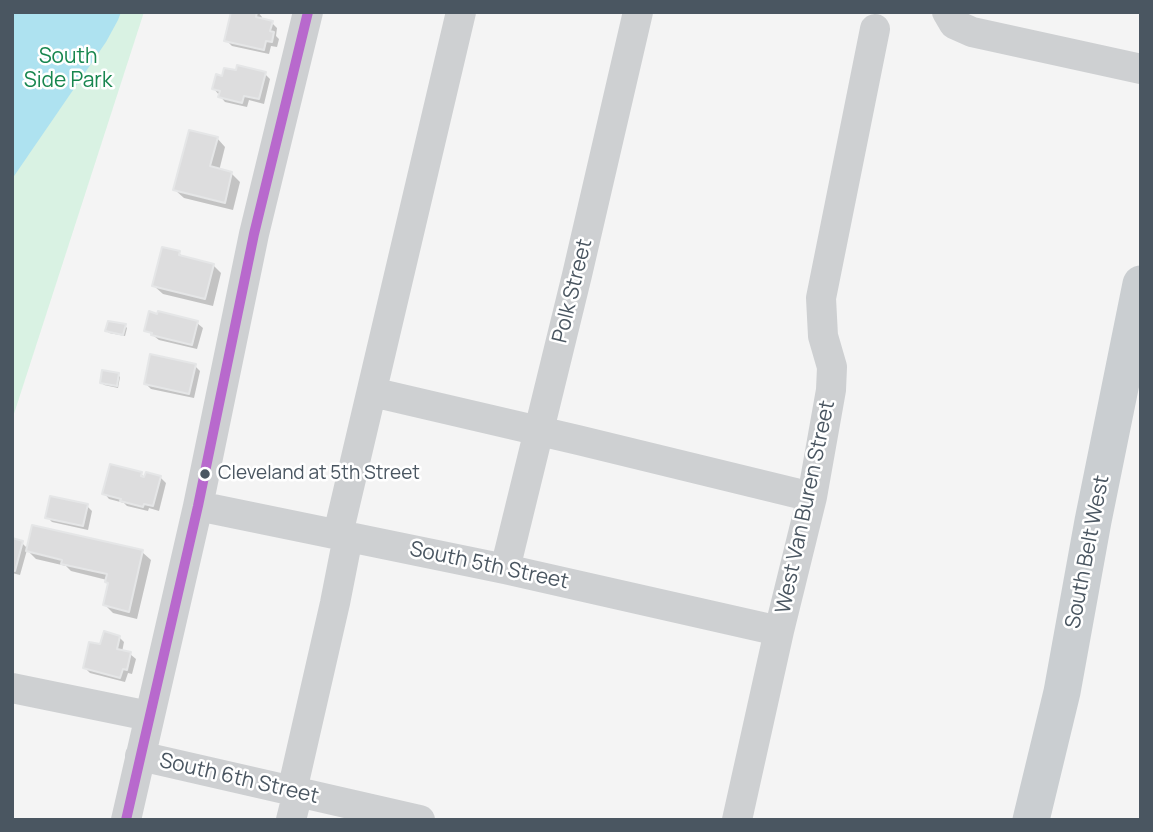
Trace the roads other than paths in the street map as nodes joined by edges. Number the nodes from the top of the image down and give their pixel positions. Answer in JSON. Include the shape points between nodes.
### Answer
{"nodes":[{"id":1,"x":308,"y":12,"type":"edge"},
{"id":2,"x":461,"y":12,"type":"edge"},
{"id":3,"x":638,"y":12,"type":"edge"},
{"id":4,"x":947,"y":12,"type":"edge"},
{"id":5,"x":875,"y":29,"type":"dead end"},
{"id":6,"x":1141,"y":69,"type":"edge"},
{"id":7,"x":1141,"y":284,"type":"edge"},
{"id":8,"x":372,"y":392,"type":"junction"},
{"id":9,"x":539,"y":430,"type":"junction"},
{"id":10,"x":812,"y":497,"type":"junction"},
{"id":11,"x":198,"y":506,"type":"junction"},
{"id":12,"x":343,"y":536,"type":"junction"},
{"id":13,"x":505,"y":569,"type":"junction"},
{"id":14,"x":779,"y":631,"type":"junction"},
{"id":15,"x":12,"y":688,"type":"edge"},
{"id":16,"x":149,"y":716,"type":"junction"},
{"id":17,"x":140,"y":756,"type":"junction"},
{"id":18,"x":294,"y":801,"type":"edge"},
{"id":19,"x":126,"y":820,"type":"edge"},
{"id":20,"x":420,"y":820,"type":"edge"},
{"id":21,"x":737,"y":820,"type":"edge"},
{"id":22,"x":1031,"y":820,"type":"edge"}],
"edges":[{"from":1,"to":11,"type":"street","via":[[254,234]]},
{"from":2,"to":8,"type":"street"},
{"from":3,"to":9,"type":"street","name":"Polk Street"},
{"from":4,"to":6,"type":"street","via":[[954,24],[972,32]]},
{"from":5,"to":10,"type":"street","name":"West Van Buren Street","via":[[821,298],[823,336],[833,374]]},
{"from":7,"to":22,"type":"main road","name":"South Belt West","via":[[1062,692]]},
{"from":8,"to":9,"type":"street"},
{"from":8,"to":12,"type":"street"},
{"from":9,"to":10,"type":"street"},
{"from":9,"to":13,"type":"street","name":"Polk Street"},
{"from":10,"to":14,"type":"street","name":"West Van Buren Street"},
{"from":11,"to":12,"type":"street","name":"South 5th Street"},
{"from":11,"to":16,"type":"street"},
{"from":12,"to":13,"type":"street","name":"South 5th Street"},
{"from":12,"to":18,"type":"street","via":[[335,603]]},
{"from":13,"to":14,"type":"street","name":"South 5th Street"},
{"from":14,"to":21,"type":"street","name":"West Van Buren Street"},
{"from":15,"to":16,"type":"street"},
{"from":16,"to":17,"type":"street"},
{"from":17,"to":18,"type":"street","name":"South 6th Street"},
{"from":17,"to":19,"type":"street"},
{"from":18,"to":20,"type":"street","name":"South 6th Street"}]}
